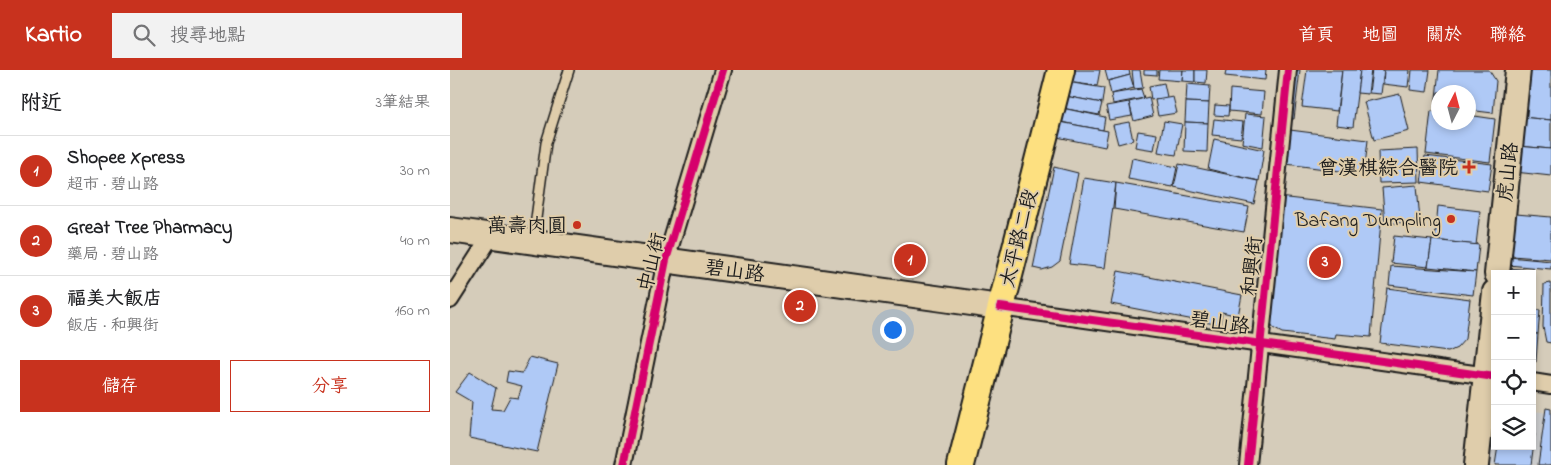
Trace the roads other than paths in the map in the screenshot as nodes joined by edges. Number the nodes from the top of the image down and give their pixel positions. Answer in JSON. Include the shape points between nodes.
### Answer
{"nodes":[{"id":1,"x":569,"y":70,"type":"edge"},
{"id":2,"x":723,"y":70,"type":"edge"},
{"id":3,"x":1061,"y":70,"type":"edge"},
{"id":4,"x":1288,"y":70,"type":"edge"},
{"id":5,"x":1518,"y":70,"type":"edge"},
{"id":6,"x":450,"y":230,"type":"edge"},
{"id":7,"x":491,"y":236,"type":"junction"},
{"id":8,"x":533,"y":242,"type":"junction"},
{"id":9,"x":666,"y":260,"type":"junction"},
{"id":10,"x":1497,"y":270,"type":"edge"},
{"id":11,"x":450,"y":300,"type":"edge"},
{"id":12,"x":1000,"y":307,"type":"junction"},
{"id":13,"x":1494,"y":315,"type":"edge"},
{"id":14,"x":1259,"y":344,"type":"junction"},
{"id":15,"x":1490,"y":376,"type":"edge"},
{"id":16,"x":1536,"y":382,"type":"edge"},
{"id":17,"x":1551,"y":384,"type":"edge"},
{"id":18,"x":624,"y":465,"type":"edge"},
{"id":19,"x":961,"y":465,"type":"edge"},
{"id":20,"x":1248,"y":465,"type":"edge"},
{"id":21,"x":1476,"y":465,"type":"edge"}],
"edges":[{"from":1,"to":8,"type":"lane","via":[[546,143]]},
{"from":2,"to":9,"type":"street","name":"中山街"},
{"from":3,"to":12,"type":"main road","name":"太平路二段"},
{"from":4,"to":14,"type":"street","name":"和興街"},
{"from":5,"to":10,"type":"main road","name":"虎山路"},
{"from":6,"to":7,"type":"main road","name":"碧山路"},
{"from":7,"to":8,"type":"main road","name":"碧山路"},
{"from":7,"to":11,"type":"street"},
{"from":8,"to":9,"type":"main road","name":"碧山路"},
{"from":9,"to":12,"type":"main road","name":"碧山路"},
{"from":9,"to":18,"type":"street","name":"中山街"},
{"from":12,"to":14,"type":"street","name":"碧山路"},
{"from":12,"to":19,"type":"main road","name":"太平路二段"},
{"from":13,"to":15,"type":"main road"},
{"from":14,"to":15,"type":"street","name":"碧山路"},
{"from":14,"to":20,"type":"street","name":"和興街"},
{"from":15,"to":21,"type":"main road"},
{"from":16,"to":17,"type":"street"}]}
